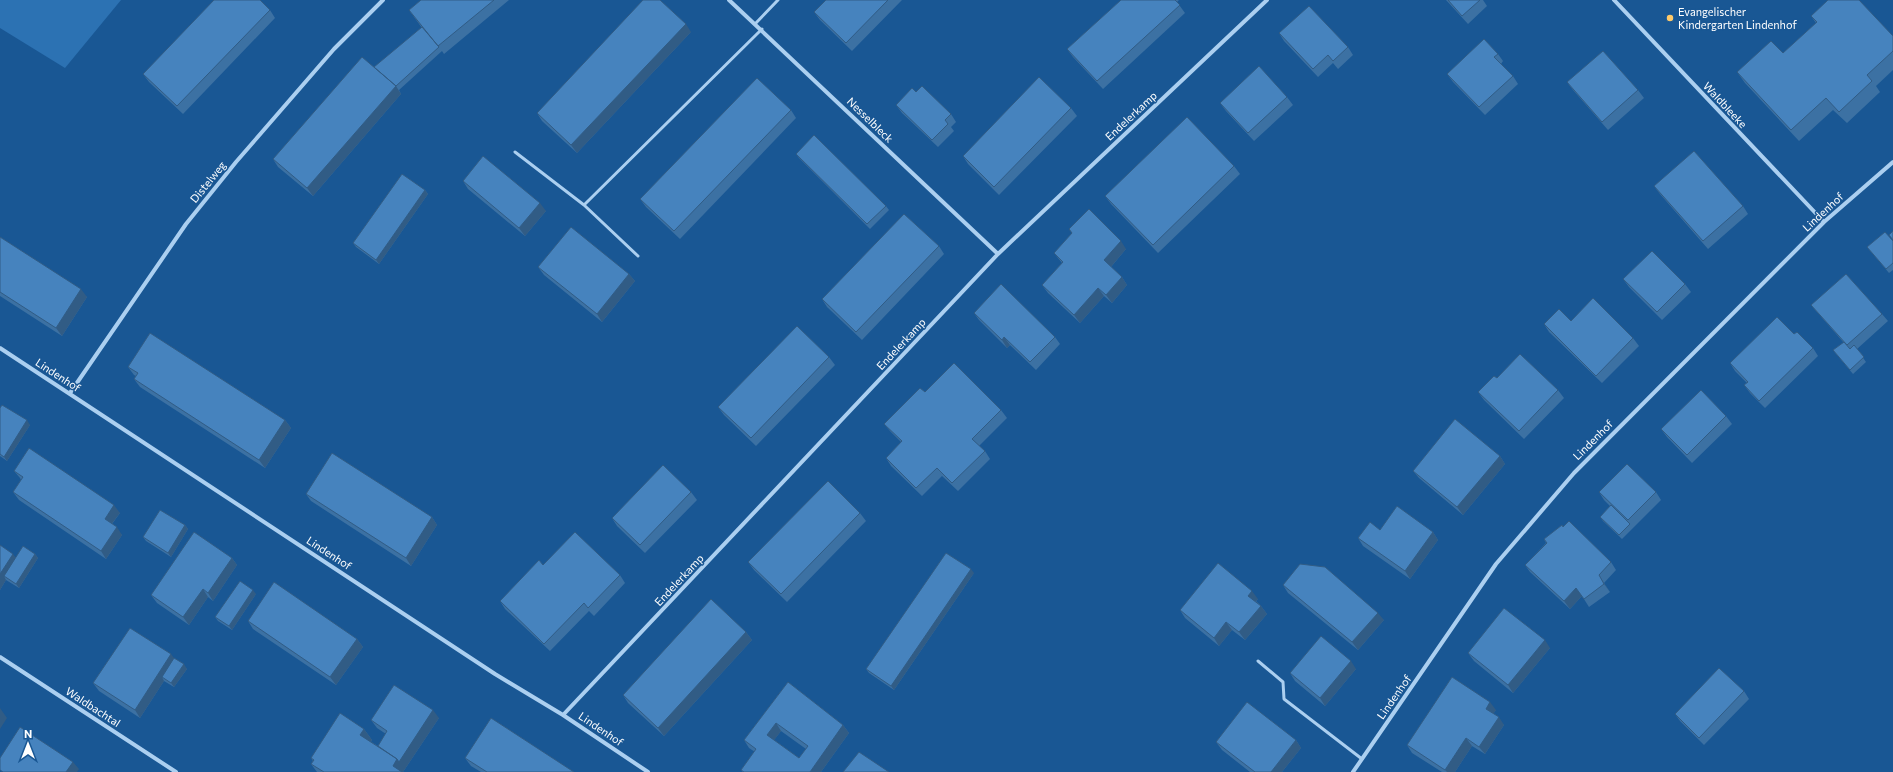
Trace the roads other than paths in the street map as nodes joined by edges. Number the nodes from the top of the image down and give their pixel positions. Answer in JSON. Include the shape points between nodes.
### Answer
{"nodes":[{"id":1,"x":383,"y":0,"type":"edge"},
{"id":2,"x":729,"y":0,"type":"edge"},
{"id":3,"x":778,"y":0,"type":"edge"},
{"id":4,"x":1266,"y":0,"type":"edge"},
{"id":5,"x":1614,"y":0,"type":"edge"},
{"id":6,"x":755,"y":24,"type":"junction"},
{"id":7,"x":762,"y":29,"type":"junction"},
{"id":8,"x":515,"y":152,"type":"dead end"},
{"id":9,"x":1893,"y":162,"type":"edge"},
{"id":10,"x":584,"y":204,"type":"junction"},
{"id":11,"x":1824,"y":222,"type":"junction"},
{"id":12,"x":998,"y":254,"type":"junction"},
{"id":13,"x":638,"y":256,"type":"dead end"},
{"id":14,"x":0,"y":348,"type":"edge"},
{"id":15,"x":70,"y":393,"type":"junction"},
{"id":16,"x":0,"y":657,"type":"edge"},
{"id":17,"x":1258,"y":661,"type":"dead end"},
{"id":18,"x":563,"y":715,"type":"junction"},
{"id":19,"x":1362,"y":759,"type":"junction"},
{"id":20,"x":176,"y":772,"type":"edge"},
{"id":21,"x":648,"y":772,"type":"edge"},
{"id":22,"x":1353,"y":772,"type":"edge"}],
"edges":[{"from":1,"to":15,"type":"street","name":"Distelweg","via":[[334,49],[186,224]]},
{"from":2,"to":6,"type":"street","name":"Nesselbleck"},
{"from":3,"to":6,"type":"lane"},
{"from":4,"to":12,"type":"street","name":"Endelerkamp"},
{"from":5,"to":11,"type":"street","name":"Waldbleeke"},
{"from":6,"to":7,"type":"street","name":"Nesselbleck"},
{"from":7,"to":10,"type":"lane"},
{"from":7,"to":12,"type":"street","name":"Nesselbleck"},
{"from":8,"to":10,"type":"lane"},
{"from":9,"to":11,"type":"street","name":"Lindenhof"},
{"from":10,"to":13,"type":"lane"},
{"from":11,"to":19,"type":"street","name":"Lindenhof","via":[[1574,473],[1496,564]]},
{"from":12,"to":18,"type":"street","name":"Endelerkamp"},
{"from":14,"to":15,"type":"street","name":"Lindenhof"},
{"from":15,"to":18,"type":"street","name":"Lindenhof","via":[[495,674]]},
{"from":16,"to":20,"type":"street","name":"Waldbachtal"},
{"from":17,"to":19,"type":"lane","via":[[1283,682],[1284,700]]},
{"from":18,"to":21,"type":"street","name":"Lindenhof"},
{"from":19,"to":22,"type":"street","name":"Lindenhof"}]}
